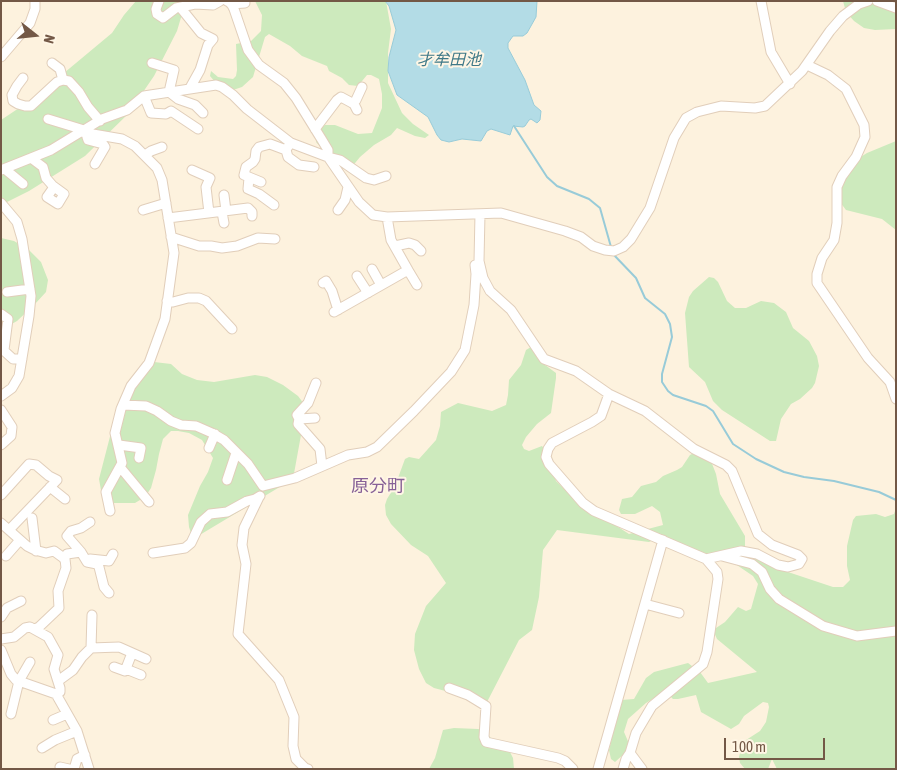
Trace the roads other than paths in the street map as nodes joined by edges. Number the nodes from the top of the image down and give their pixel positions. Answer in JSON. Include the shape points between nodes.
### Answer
{"nodes":[{"id":1,"x":35,"y":1,"type":"edge"},
{"id":2,"x":159,"y":1,"type":"edge"},
{"id":3,"x":220,"y":1,"type":"edge"},
{"id":4,"x":761,"y":1,"type":"edge"},
{"id":5,"x":868,"y":1,"type":"edge"},
{"id":6,"x":877,"y":1,"type":"edge"},
{"id":7,"x":229,"y":3,"type":"edge"},
{"id":8,"x":245,"y":3,"type":"dead end"},
{"id":9,"x":180,"y":7,"type":"junction"},
{"id":10,"x":896,"y":8,"type":"edge"},
{"id":11,"x":6,"y":48,"type":"edge"},
{"id":12,"x":1,"y":57,"type":"edge"},
{"id":13,"x":52,"y":63,"type":"dead end"},
{"id":14,"x":152,"y":63,"type":"dead end"},
{"id":15,"x":807,"y":65,"type":"junction"},
{"id":16,"x":23,"y":78,"type":"dead end"},
{"id":17,"x":64,"y":80,"type":"junction"},
{"id":18,"x":790,"y":84,"type":"junction"},
{"id":19,"x":362,"y":87,"type":"dead end"},
{"id":20,"x":190,"y":88,"type":"junction"},
{"id":21,"x":169,"y":92,"type":"junction"},
{"id":22,"x":144,"y":96,"type":"junction"},
{"id":23,"x":203,"y":113,"type":"dead end"},
{"id":24,"x":48,"y":119,"type":"dead end"},
{"id":25,"x":100,"y":121,"type":"junction"},
{"id":26,"x":315,"y":128,"type":"junction"},
{"id":27,"x":198,"y":129,"type":"dead end"},
{"id":28,"x":84,"y":132,"type":"junction"},
{"id":29,"x":288,"y":146,"type":"junction"},
{"id":30,"x":162,"y":147,"type":"dead end"},
{"id":31,"x":145,"y":155,"type":"junction"},
{"id":32,"x":328,"y":157,"type":"junction"},
{"id":33,"x":31,"y":158,"type":"junction"},
{"id":34,"x":94,"y":164,"type":"dead end"},
{"id":35,"x":314,"y":167,"type":"dead end"},
{"id":36,"x":4,"y":170,"type":"edge"},
{"id":37,"x":192,"y":170,"type":"dead end"},
{"id":38,"x":386,"y":176,"type":"dead end"},
{"id":39,"x":249,"y":178,"type":"junction"},
{"id":40,"x":261,"y":182,"type":"dead end"},
{"id":41,"x":23,"y":184,"type":"dead end"},
{"id":42,"x":348,"y":186,"type":"junction"},
{"id":43,"x":54,"y":187,"type":"dead end"},
{"id":44,"x":224,"y":195,"type":"dead end"},
{"id":45,"x":1,"y":203,"type":"edge"},
{"id":46,"x":166,"y":203,"type":"junction"},
{"id":47,"x":274,"y":205,"type":"dead end"},
{"id":48,"x":143,"y":210,"type":"dead end"},
{"id":49,"x":338,"y":210,"type":"dead end"},
{"id":50,"x":224,"y":211,"type":"junction"},
{"id":51,"x":209,"y":213,"type":"junction"},
{"id":52,"x":480,"y":214,"type":"junction"},
{"id":53,"x":252,"y":216,"type":"dead end"},
{"id":54,"x":387,"y":217,"type":"junction"},
{"id":55,"x":168,"y":218,"type":"junction"},
{"id":56,"x":224,"y":223,"type":"dead end"},
{"id":57,"x":171,"y":237,"type":"junction"},
{"id":58,"x":275,"y":239,"type":"dead end"},
{"id":59,"x":395,"y":246,"type":"junction"},
{"id":60,"x":478,"y":246,"type":"junction"},
{"id":61,"x":421,"y":250,"type":"dead end"},
{"id":62,"x":372,"y":269,"type":"dead end"},
{"id":63,"x":408,"y":270,"type":"junction"},
{"id":64,"x":357,"y":276,"type":"dead end"},
{"id":65,"x":323,"y":283,"type":"dead end"},
{"id":66,"x":381,"y":285,"type":"junction"},
{"id":67,"x":417,"y":285,"type":"dead end"},
{"id":68,"x":30,"y":289,"type":"junction"},
{"id":69,"x":7,"y":292,"type":"dead end"},
{"id":70,"x":368,"y":293,"type":"junction"},
{"id":71,"x":167,"y":301,"type":"junction"},
{"id":72,"x":1,"y":314,"type":"edge"},
{"id":73,"x":232,"y":330,"type":"dead end"},
{"id":74,"x":3,"y":349,"type":"edge"},
{"id":75,"x":22,"y":359,"type":"junction"},
{"id":76,"x":316,"y":383,"type":"dead end"},
{"id":77,"x":609,"y":394,"type":"junction"},
{"id":78,"x":1,"y":396,"type":"edge"},
{"id":79,"x":896,"y":399,"type":"edge"},
{"id":80,"x":123,"y":405,"type":"junction"},
{"id":81,"x":1,"y":410,"type":"edge"},
{"id":82,"x":315,"y":418,"type":"dead end"},
{"id":83,"x":299,"y":419,"type":"junction"},
{"id":84,"x":215,"y":434,"type":"junction"},
{"id":85,"x":1,"y":445,"type":"edge"},
{"id":86,"x":119,"y":445,"type":"junction"},
{"id":87,"x":209,"y":448,"type":"dead end"},
{"id":88,"x":236,"y":453,"type":"junction"},
{"id":89,"x":140,"y":458,"type":"dead end"},
{"id":90,"x":322,"y":466,"type":"junction"},
{"id":91,"x":120,"y":467,"type":"junction"},
{"id":92,"x":227,"y":480,"type":"dead end"},
{"id":93,"x":263,"y":486,"type":"junction"},
{"id":94,"x":50,"y":487,"type":"junction"},
{"id":95,"x":1,"y":495,"type":"edge"},
{"id":96,"x":259,"y":497,"type":"junction"},
{"id":97,"x":65,"y":499,"type":"dead end"},
{"id":98,"x":149,"y":502,"type":"dead end"},
{"id":99,"x":110,"y":511,"type":"dead end"},
{"id":100,"x":32,"y":518,"type":"dead end"},
{"id":101,"x":1,"y":522,"type":"edge"},
{"id":102,"x":90,"y":522,"type":"dead end"},
{"id":103,"x":9,"y":530,"type":"junction"},
{"id":104,"x":20,"y":540,"type":"junction"},
{"id":105,"x":663,"y":540,"type":"junction"},
{"id":106,"x":36,"y":551,"type":"junction"},
{"id":107,"x":153,"y":553,"type":"dead end"},
{"id":108,"x":113,"y":554,"type":"dead end"},
{"id":109,"x":83,"y":555,"type":"junction"},
{"id":110,"x":720,"y":555,"type":"junction"},
{"id":111,"x":6,"y":556,"type":"dead end"},
{"id":112,"x":64,"y":559,"type":"junction"},
{"id":113,"x":706,"y":559,"type":"junction"},
{"id":114,"x":110,"y":593,"type":"dead end"},
{"id":115,"x":21,"y":601,"type":"dead end"},
{"id":116,"x":645,"y":604,"type":"junction"},
{"id":117,"x":678,"y":614,"type":"dead end"},
{"id":118,"x":92,"y":615,"type":"dead end"},
{"id":119,"x":1,"y":617,"type":"edge"},
{"id":120,"x":34,"y":629,"type":"junction"},
{"id":121,"x":896,"y":631,"type":"edge"},
{"id":122,"x":1,"y":639,"type":"edge"},
{"id":123,"x":91,"y":648,"type":"junction"},
{"id":124,"x":1,"y":650,"type":"edge"},
{"id":125,"x":132,"y":653,"type":"junction"},
{"id":126,"x":146,"y":659,"type":"dead end"},
{"id":127,"x":30,"y":662,"type":"dead end"},
{"id":128,"x":114,"y":667,"type":"dead end"},
{"id":129,"x":126,"y":669,"type":"junction"},
{"id":130,"x":141,"y":676,"type":"dead end"},
{"id":131,"x":19,"y":681,"type":"junction"},
{"id":132,"x":58,"y":681,"type":"junction"},
{"id":133,"x":449,"y":688,"type":"dead end"},
{"id":134,"x":56,"y":694,"type":"junction"},
{"id":135,"x":11,"y":714,"type":"dead end"},
{"id":136,"x":67,"y":714,"type":"junction"},
{"id":137,"x":53,"y":720,"type":"dead end"},
{"id":138,"x":77,"y":731,"type":"junction"},
{"id":139,"x":42,"y":748,"type":"dead end"},
{"id":140,"x":630,"y":753,"type":"junction"},
{"id":141,"x":85,"y":755,"type":"junction"},
{"id":142,"x":74,"y":769,"type":"edge"},
{"id":143,"x":89,"y":769,"type":"edge"},
{"id":144,"x":308,"y":769,"type":"edge"},
{"id":145,"x":573,"y":769,"type":"edge"},
{"id":146,"x":598,"y":769,"type":"edge"},
{"id":147,"x":623,"y":769,"type":"edge"},
{"id":148,"x":642,"y":769,"type":"edge"}],
"edges":[{"from":1,"to":11,"type":"street","via":[[30,23]]},
{"from":2,"to":9,"type":"street","via":[[157,14],[163,18]]},
{"from":3,"to":9,"type":"street","via":[[213,5]]},
{"from":4,"to":18,"type":"street","via":[[771,52]]},
{"from":5,"to":15,"type":"street","via":[[843,16]]},
{"from":6,"to":10,"type":"street"},
{"from":7,"to":8,"type":"street"},
{"from":7,"to":26,"type":"street","via":[[248,50],[259,65],[284,83]]},
{"from":9,"to":20,"type":"street","via":[[201,33],[213,39]]},
{"from":11,"to":12,"type":"street"},
{"from":13,"to":17,"type":"street","via":[[60,68]]},
{"from":14,"to":21,"type":"street","via":[[174,70]]},
{"from":15,"to":18,"type":"street"},
{"from":15,"to":79,"type":"street","via":[[846,88],[864,125],[865,137],[837,187],[834,240],[822,258],[817,283],[868,358],[890,382]]},
{"from":16,"to":17,"type":"street","via":[[12,95],[13,101],[25,106],[31,106],[57,82]]},
{"from":17,"to":25,"type":"street","via":[[80,92]]},
{"from":18,"to":52,"type":"street","via":[[765,106],[721,106],[686,118],[674,138],[650,208],[623,247],[611,250],[593,246],[581,237],[520,217]]},
{"from":19,"to":26,"type":"street","via":[[354,106],[341,97]]},
{"from":20,"to":21,"type":"street"},
{"from":20,"to":29,"type":"street","via":[[222,87]]},
{"from":21,"to":22,"type":"street"},
{"from":21,"to":23,"type":"street","via":[[196,105]]},
{"from":22,"to":25,"type":"street","via":[[127,110]]},
{"from":22,"to":27,"type":"street","via":[[151,113],[171,111]]},
{"from":24,"to":28,"type":"street"},
{"from":25,"to":28,"type":"street"},
{"from":26,"to":32,"type":"street","via":[[328,150]]},
{"from":28,"to":31,"type":"street","via":[[122,139]]},
{"from":28,"to":33,"type":"street"},
{"from":28,"to":34,"type":"street","via":[[88,140],[105,147]]},
{"from":29,"to":32,"type":"street"},
{"from":29,"to":35,"type":"street","via":[[288,157],[293,162]]},
{"from":29,"to":39,"type":"street","via":[[270,144],[259,147],[253,162],[244,171]]},
{"from":30,"to":31,"type":"street"},
{"from":31,"to":46,"type":"street","via":[[157,168]]},
{"from":32,"to":38,"type":"street","via":[[340,160],[366,178],[374,180]]},
{"from":32,"to":42,"type":"street"},
{"from":33,"to":36,"type":"street"},
{"from":33,"to":43,"type":"street","via":[[43,167],[46,178]]},
{"from":36,"to":41,"type":"street"},
{"from":37,"to":51,"type":"street","via":[[210,178],[206,187]]},
{"from":39,"to":40,"type":"street"},
{"from":39,"to":47,"type":"street","via":[[248,189]]},
{"from":42,"to":49,"type":"street","via":[[345,200]]},
{"from":42,"to":54,"type":"street","via":[[366,210],[373,215]]},
{"from":44,"to":50,"type":"street"},
{"from":45,"to":68,"type":"street","via":[[17,222]]},
{"from":46,"to":48,"type":"street"},
{"from":46,"to":55,"type":"street"},
{"from":50,"to":51,"type":"street"},
{"from":50,"to":53,"type":"street","via":[[248,208]]},
{"from":50,"to":56,"type":"street"},
{"from":51,"to":55,"type":"street"},
{"from":52,"to":54,"type":"street"},
{"from":52,"to":60,"type":"street"},
{"from":54,"to":59,"type":"street"},
{"from":55,"to":57,"type":"street"},
{"from":57,"to":58,"type":"street","via":[[199,246],[222,248],[258,238]]},
{"from":57,"to":71,"type":"street","via":[[174,254]]},
{"from":59,"to":61,"type":"street","via":[[410,243]]},
{"from":59,"to":63,"type":"street"},
{"from":60,"to":77,"type":"street","via":[[478,261],[490,291],[511,310],[544,359],[576,371]]},
{"from":60,"to":90,"type":"street","via":[[473,256],[476,274],[474,305],[460,360],[377,447]]},
{"from":62,"to":66,"type":"street"},
{"from":63,"to":66,"type":"street"},
{"from":63,"to":67,"type":"street"},
{"from":64,"to":70,"type":"street"},
{"from":65,"to":70,"type":"street","via":[[326,281],[332,291],[336,311]]},
{"from":66,"to":70,"type":"street"},
{"from":68,"to":69,"type":"street"},
{"from":68,"to":75,"type":"street"},
{"from":71,"to":73,"type":"street","via":[[199,298],[206,301]]},
{"from":71,"to":80,"type":"street","via":[[165,319],[150,363],[131,386]]},
{"from":72,"to":74,"type":"street","via":[[8,319]]},
{"from":74,"to":75,"type":"street","via":[[13,358]]},
{"from":75,"to":78,"type":"street","via":[[19,376],[12,388]]},
{"from":76,"to":83,"type":"street","via":[[308,403],[297,415]]},
{"from":77,"to":105,"type":"street","via":[[601,416],[552,443],[546,457],[588,507]]},
{"from":77,"to":110,"type":"street","via":[[645,411],[694,449],[726,465],[732,471],[758,534],[772,545],[802,559],[799,564],[788,566],[741,551]]},
{"from":80,"to":84,"type":"street","via":[[146,406],[171,421]]},
{"from":80,"to":86,"type":"street","via":[[116,433]]},
{"from":81,"to":85,"type":"street","via":[[12,427],[11,436]]},
{"from":82,"to":83,"type":"street"},
{"from":83,"to":90,"type":"street","via":[[298,424],[320,449]]},
{"from":84,"to":87,"type":"street"},
{"from":84,"to":88,"type":"street"},
{"from":86,"to":89,"type":"street","via":[[141,448]]},
{"from":86,"to":91,"type":"street"},
{"from":88,"to":92,"type":"street"},
{"from":88,"to":93,"type":"street"},
{"from":90,"to":93,"type":"street","via":[[295,478]]},
{"from":91,"to":98,"type":"street"},
{"from":91,"to":99,"type":"street","via":[[106,492]]},
{"from":93,"to":96,"type":"street"},
{"from":94,"to":95,"type":"street","via":[[57,480],[36,465],[29,464]]},
{"from":94,"to":97,"type":"street"},
{"from":94,"to":103,"type":"street"},
{"from":96,"to":107,"type":"street","via":[[227,512],[210,514],[201,522],[185,548]]},
{"from":96,"to":144,"type":"street","via":[[244,528],[242,545],[246,564],[238,634],[279,680],[294,718],[296,759]]},
{"from":100,"to":106,"type":"street"},
{"from":101,"to":103,"type":"street"},
{"from":102,"to":109,"type":"street","via":[[67,536]]},
{"from":103,"to":104,"type":"street"},
{"from":104,"to":106,"type":"street"},
{"from":104,"to":111,"type":"street"},
{"from":105,"to":113,"type":"street"},
{"from":105,"to":116,"type":"street"},
{"from":106,"to":112,"type":"street","via":[[54,551]]},
{"from":108,"to":109,"type":"street","via":[[109,561]]},
{"from":109,"to":112,"type":"street","via":[[67,554]]},
{"from":109,"to":114,"type":"street","via":[[87,562],[97,564],[104,587]]},
{"from":110,"to":113,"type":"street"},
{"from":110,"to":121,"type":"street","via":[[752,564],[762,572],[779,599],[823,626],[857,636]]},
{"from":112,"to":120,"type":"street","via":[[66,568],[58,591],[59,608]]},
{"from":113,"to":140,"type":"street","via":[[718,578],[703,664],[652,706],[636,733]]},
{"from":115,"to":119,"type":"street","via":[[7,608]]},
{"from":116,"to":117,"type":"street"},
{"from":116,"to":146,"type":"street"},
{"from":118,"to":123,"type":"street"},
{"from":120,"to":122,"type":"street","via":[[25,628],[14,637]]},
{"from":120,"to":132,"type":"street","via":[[48,637],[57,651],[54,669]]},
{"from":123,"to":125,"type":"street","via":[[118,647]]},
{"from":123,"to":132,"type":"street","via":[[73,670]]},
{"from":124,"to":131,"type":"street","via":[[11,674]]},
{"from":125,"to":126,"type":"street"},
{"from":125,"to":129,"type":"street"},
{"from":127,"to":131,"type":"street"},
{"from":128,"to":129,"type":"street"},
{"from":129,"to":130,"type":"street"},
{"from":131,"to":134,"type":"street"},
{"from":131,"to":135,"type":"street"},
{"from":132,"to":134,"type":"street","via":[[60,692]]},
{"from":133,"to":145,"type":"street","via":[[486,706],[486,742],[558,758]]},
{"from":134,"to":136,"type":"street"},
{"from":136,"to":137,"type":"street"},
{"from":136,"to":138,"type":"street"},
{"from":138,"to":139,"type":"street"},
{"from":138,"to":141,"type":"street"},
{"from":140,"to":147,"type":"street"},
{"from":140,"to":148,"type":"street"},
{"from":141,"to":142,"type":"street","via":[[77,759]]},
{"from":141,"to":143,"type":"street"}]}
